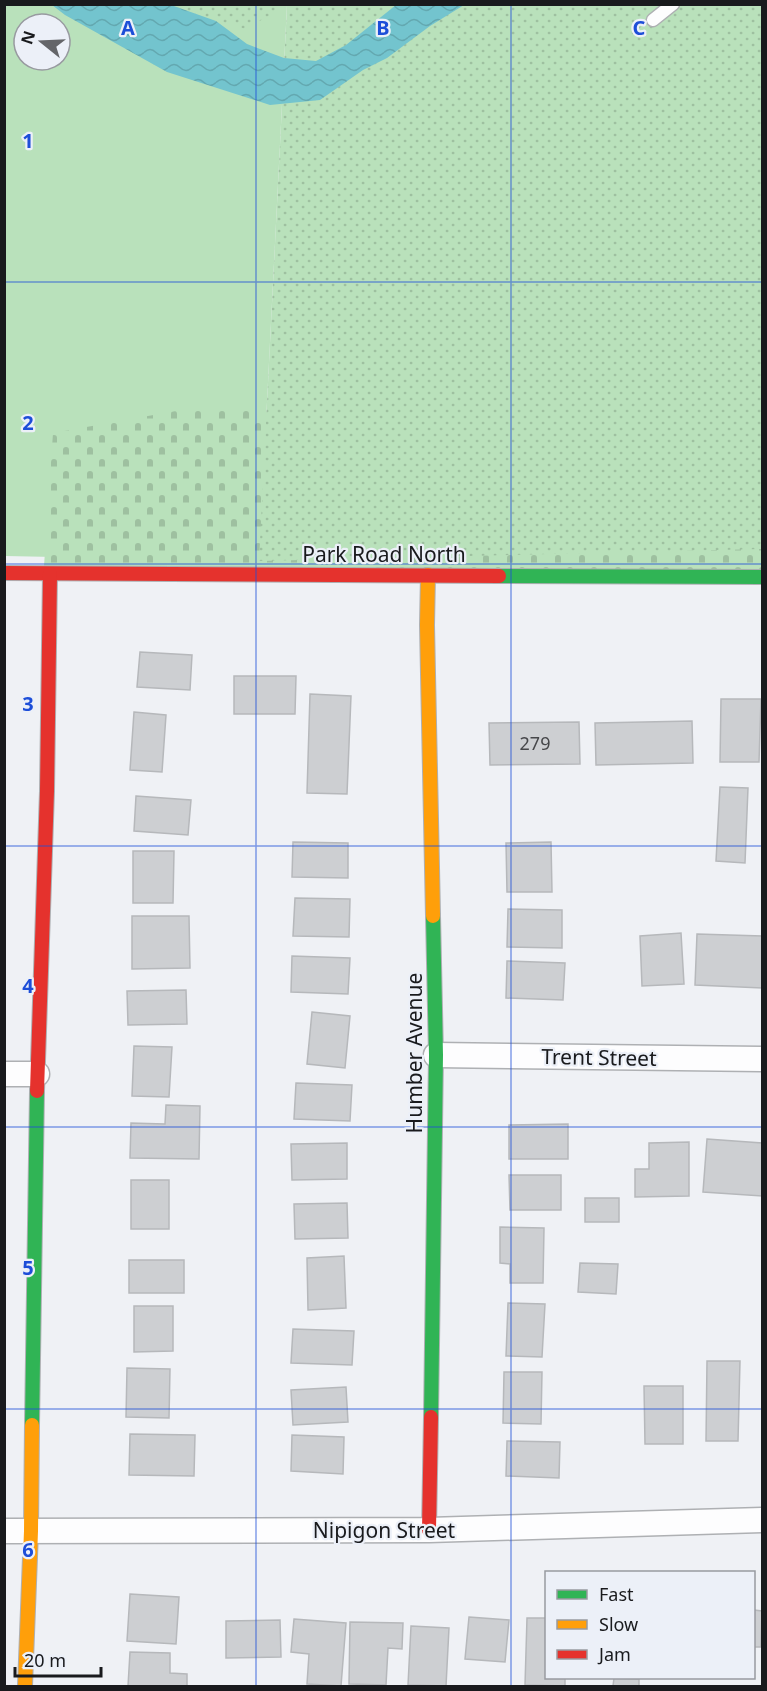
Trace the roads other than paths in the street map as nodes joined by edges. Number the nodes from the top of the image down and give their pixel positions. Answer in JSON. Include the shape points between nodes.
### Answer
{"nodes":[{"id":1,"x":673,"y":4,"type":"edge"},
{"id":2,"x":653,"y":20,"type":"dead end"},
{"id":3,"x":4,"y":573,"type":"edge"},
{"id":4,"x":50,"y":574,"type":"junction"},
{"id":5,"x":428,"y":575,"type":"junction"},
{"id":6,"x":762,"y":577,"type":"edge"},
{"id":7,"x":436,"y":1055,"type":"junction"},
{"id":8,"x":762,"y":1059,"type":"edge"},
{"id":9,"x":4,"y":1074,"type":"edge"},
{"id":10,"x":37,"y":1074,"type":"junction"},
{"id":11,"x":762,"y":1520,"type":"edge"},
{"id":12,"x":429,"y":1530,"type":"junction"},
{"id":13,"x":4,"y":1531,"type":"edge"},
{"id":14,"x":31,"y":1531,"type":"junction"},
{"id":15,"x":25,"y":1686,"type":"edge"}],
"edges":[{"from":1,"to":2,"type":"lane"},
{"from":3,"to":4,"type":"street","name":"Park Road North"},
{"from":4,"to":5,"type":"street","name":"Park Road North"},
{"from":4,"to":10,"type":"street"},
{"from":5,"to":6,"type":"street","name":"Park Road North"},
{"from":5,"to":7,"type":"street","name":"Humber Avenue"},
{"from":7,"to":8,"type":"street","name":"Trent Street"},
{"from":7,"to":12,"type":"street","name":"Humber Avenue"},
{"from":9,"to":10,"type":"street"},
{"from":10,"to":14,"type":"street"},
{"from":11,"to":12,"type":"street","name":"Nipigon Street"},
{"from":12,"to":14,"type":"street","name":"Nipigon Street"},
{"from":13,"to":14,"type":"street","name":"Nipigon Street"},
{"from":14,"to":15,"type":"street"}]}
